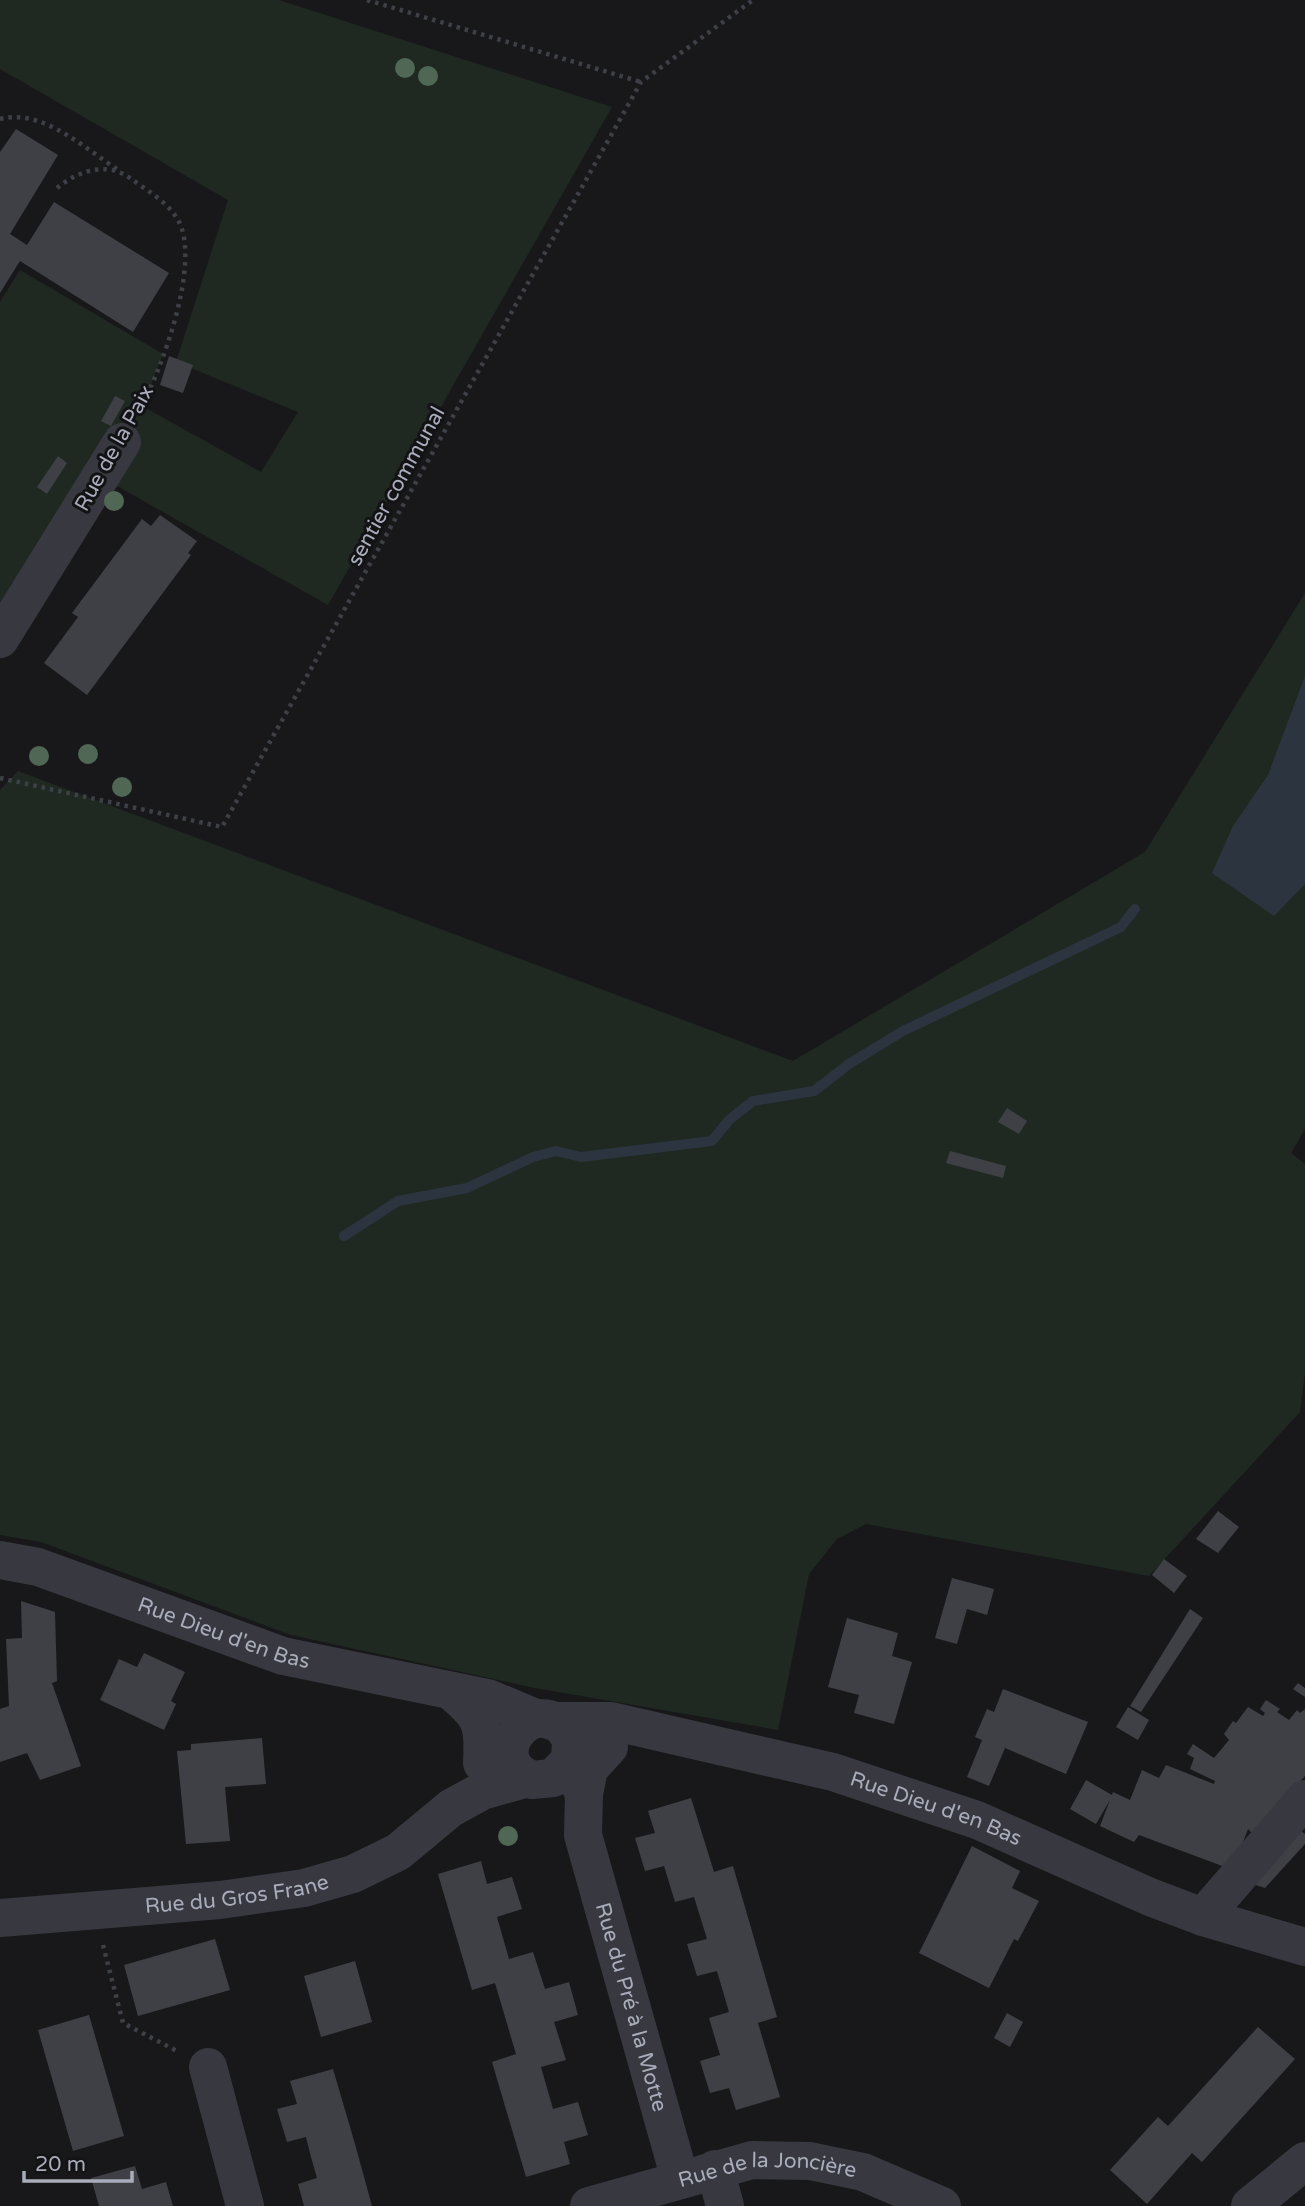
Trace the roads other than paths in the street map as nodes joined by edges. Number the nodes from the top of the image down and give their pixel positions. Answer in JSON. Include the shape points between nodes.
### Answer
{"nodes":[{"id":1,"x":122,"y":442,"type":"road end"},
{"id":2,"x":0,"y":639,"type":"edge"},
{"id":3,"x":0,"y":1560,"type":"edge"},
{"id":4,"x":452,"y":1692,"type":"junction"},
{"id":5,"x":657,"y":1733,"type":"junction"},
{"id":6,"x":520,"y":1736,"type":"junction"},
{"id":7,"x":575,"y":1769,"type":"junction"},
{"id":8,"x":532,"y":1780,"type":"junction"},
{"id":9,"x":1305,"y":1799,"type":"edge"},
{"id":10,"x":452,"y":1808,"type":"junction"},
{"id":11,"x":583,"y":1835,"type":"junction"},
{"id":12,"x":1203,"y":1917,"type":"junction"},
{"id":13,"x":0,"y":1918,"type":"edge"},
{"id":14,"x":1305,"y":1947,"type":"edge"},
{"id":15,"x":208,"y":2067,"type":"road end"},
{"id":16,"x":1305,"y":2161,"type":"edge"},
{"id":17,"x":698,"y":2174,"type":"junction"},
{"id":18,"x":245,"y":2206,"type":"edge"},
{"id":19,"x":589,"y":2206,"type":"edge"},
{"id":20,"x":725,"y":2206,"type":"edge"},
{"id":21,"x":942,"y":2206,"type":"edge"},
{"id":22,"x":1250,"y":2206,"type":"edge"}],
"edges":[{"from":1,"to":2,"type":"street","name":"Rue de la Paix"},
{"from":3,"to":4,"type":"street","name":"Rue Dieu d'en Bas","via":[[38,1567],[283,1656]]},
{"from":4,"to":6,"type":"street","via":[[488,1698]]},
{"from":4,"to":6,"type":"street","via":[[477,1713],[483,1732]]},
{"from":5,"to":6,"type":"street","name":"Rue Dieu d'en Bas","via":[[611,1721]]},
{"from":5,"to":7,"type":"street","name":"Rue Dieu d'en Bas","via":[[590,1755]]},
{"from":5,"to":12,"type":"street","name":"Rue Dieu d'en Bas","via":[[833,1772],[931,1802]]},
{"from":6,"to":7,"type":"street","via":[[568,1734]]},
{"from":6,"to":8,"type":"street","name":"Rue du Pré à la Motte","via":[[511,1759]]},
{"from":6,"to":10,"type":"street","name":"Rue du Gros Frane"},
{"from":7,"to":8,"type":"street","name":"Rue du Gros Frane"},
{"from":7,"to":11,"type":"street","name":"Rue du Pré à la Motte"},
{"from":8,"to":10,"type":"street","name":"Rue du Gros Frane","via":[[482,1790]]},
{"from":8,"to":11,"type":"street","name":"Rue du Pré à la Motte"},
{"from":9,"to":12,"type":"street"},
{"from":10,"to":13,"type":"street","name":"Rue du Gros Frane","via":[[398,1852],[353,1874],[304,1888],[220,1900]]},
{"from":11,"to":17,"type":"street","name":"Rue du Pré à la Motte"},
{"from":12,"to":14,"type":"street","name":"Rue Dieu d'en Bas"},
{"from":15,"to":18,"type":"street"},
{"from":16,"to":22,"type":"street"},
{"from":17,"to":19,"type":"street","name":"Rue de la Joncière"},
{"from":17,"to":20,"type":"street","name":"Rue du Pré à la Motte"},
{"from":17,"to":21,"type":"street","name":"Rue de la Joncière","via":[[752,2160],[810,2161],[863,2172]]}]}
